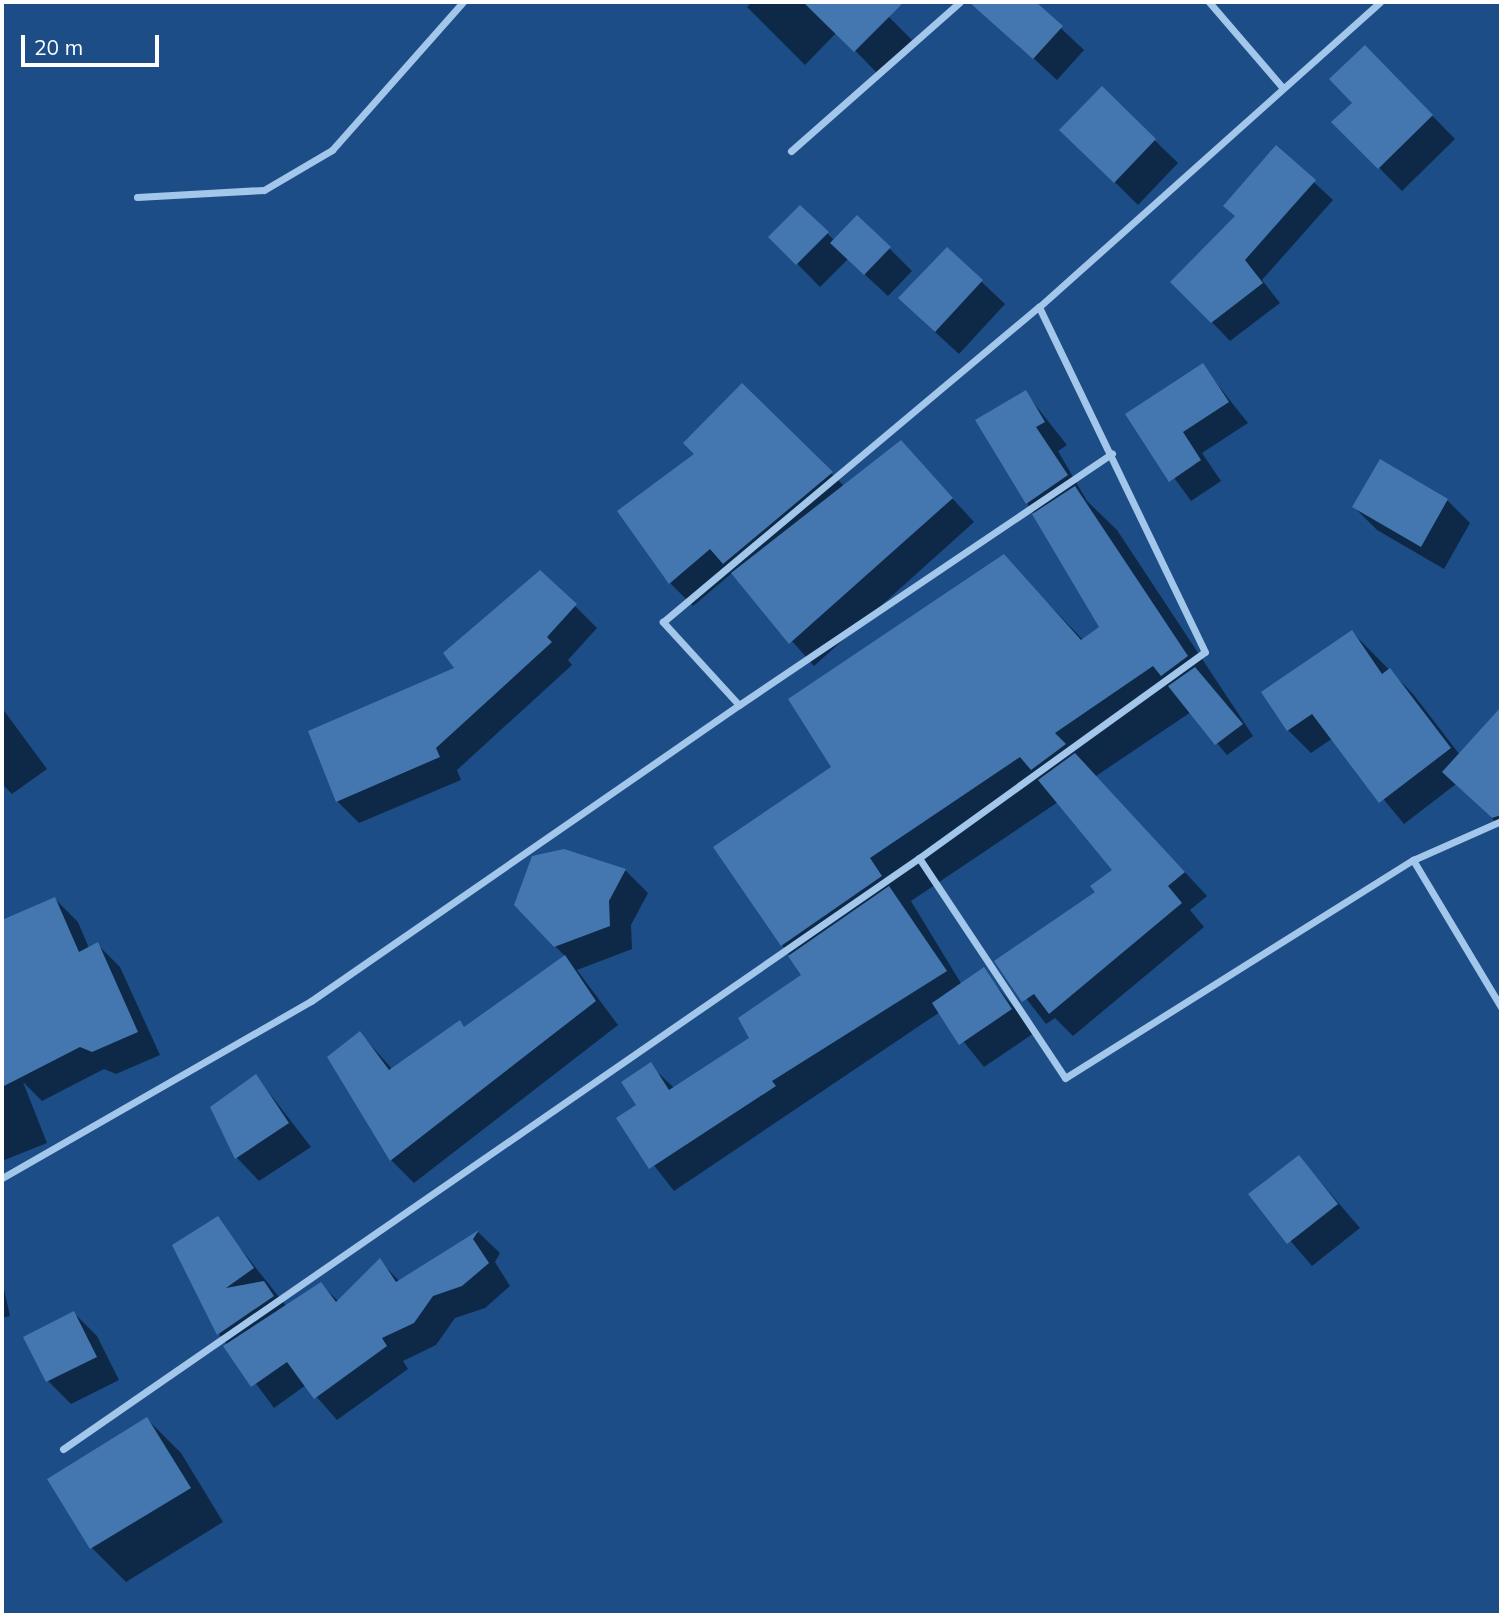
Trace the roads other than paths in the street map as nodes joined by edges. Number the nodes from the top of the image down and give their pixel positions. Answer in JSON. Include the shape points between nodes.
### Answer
{"nodes":[{"id":1,"x":463,"y":2,"type":"edge"},
{"id":2,"x":960,"y":2,"type":"edge"},
{"id":3,"x":1209,"y":2,"type":"edge"},
{"id":4,"x":1381,"y":2,"type":"edge"},
{"id":5,"x":1282,"y":87,"type":"junction"},
{"id":6,"x":791,"y":151,"type":"dead end"},
{"id":7,"x":137,"y":197,"type":"dead end"},
{"id":8,"x":1039,"y":307,"type":"junction"},
{"id":9,"x":1112,"y":453,"type":"junction"},
{"id":10,"x":739,"y":705,"type":"junction"},
{"id":11,"x":1501,"y":821,"type":"edge"},
{"id":12,"x":919,"y":858,"type":"junction"},
{"id":13,"x":1413,"y":860,"type":"junction"},
{"id":14,"x":1501,"y":1007,"type":"edge"},
{"id":15,"x":2,"y":1178,"type":"edge"},
{"id":16,"x":63,"y":1449,"type":"dead end"}],
"edges":[{"from":1,"to":7,"type":"street","via":[[332,150],[264,190]]},
{"from":2,"to":6,"type":"street"},
{"from":3,"to":5,"type":"street"},
{"from":4,"to":5,"type":"street"},
{"from":5,"to":8,"type":"street"},
{"from":8,"to":9,"type":"street"},
{"from":8,"to":10,"type":"street","via":[[663,622]]},
{"from":9,"to":10,"type":"street"},
{"from":9,"to":12,"type":"street","via":[[1205,652]]},
{"from":10,"to":15,"type":"street","via":[[312,1001]]},
{"from":11,"to":13,"type":"street"},
{"from":12,"to":13,"type":"street","via":[[1065,1078]]},
{"from":12,"to":16,"type":"street"},
{"from":13,"to":14,"type":"street"}]}
